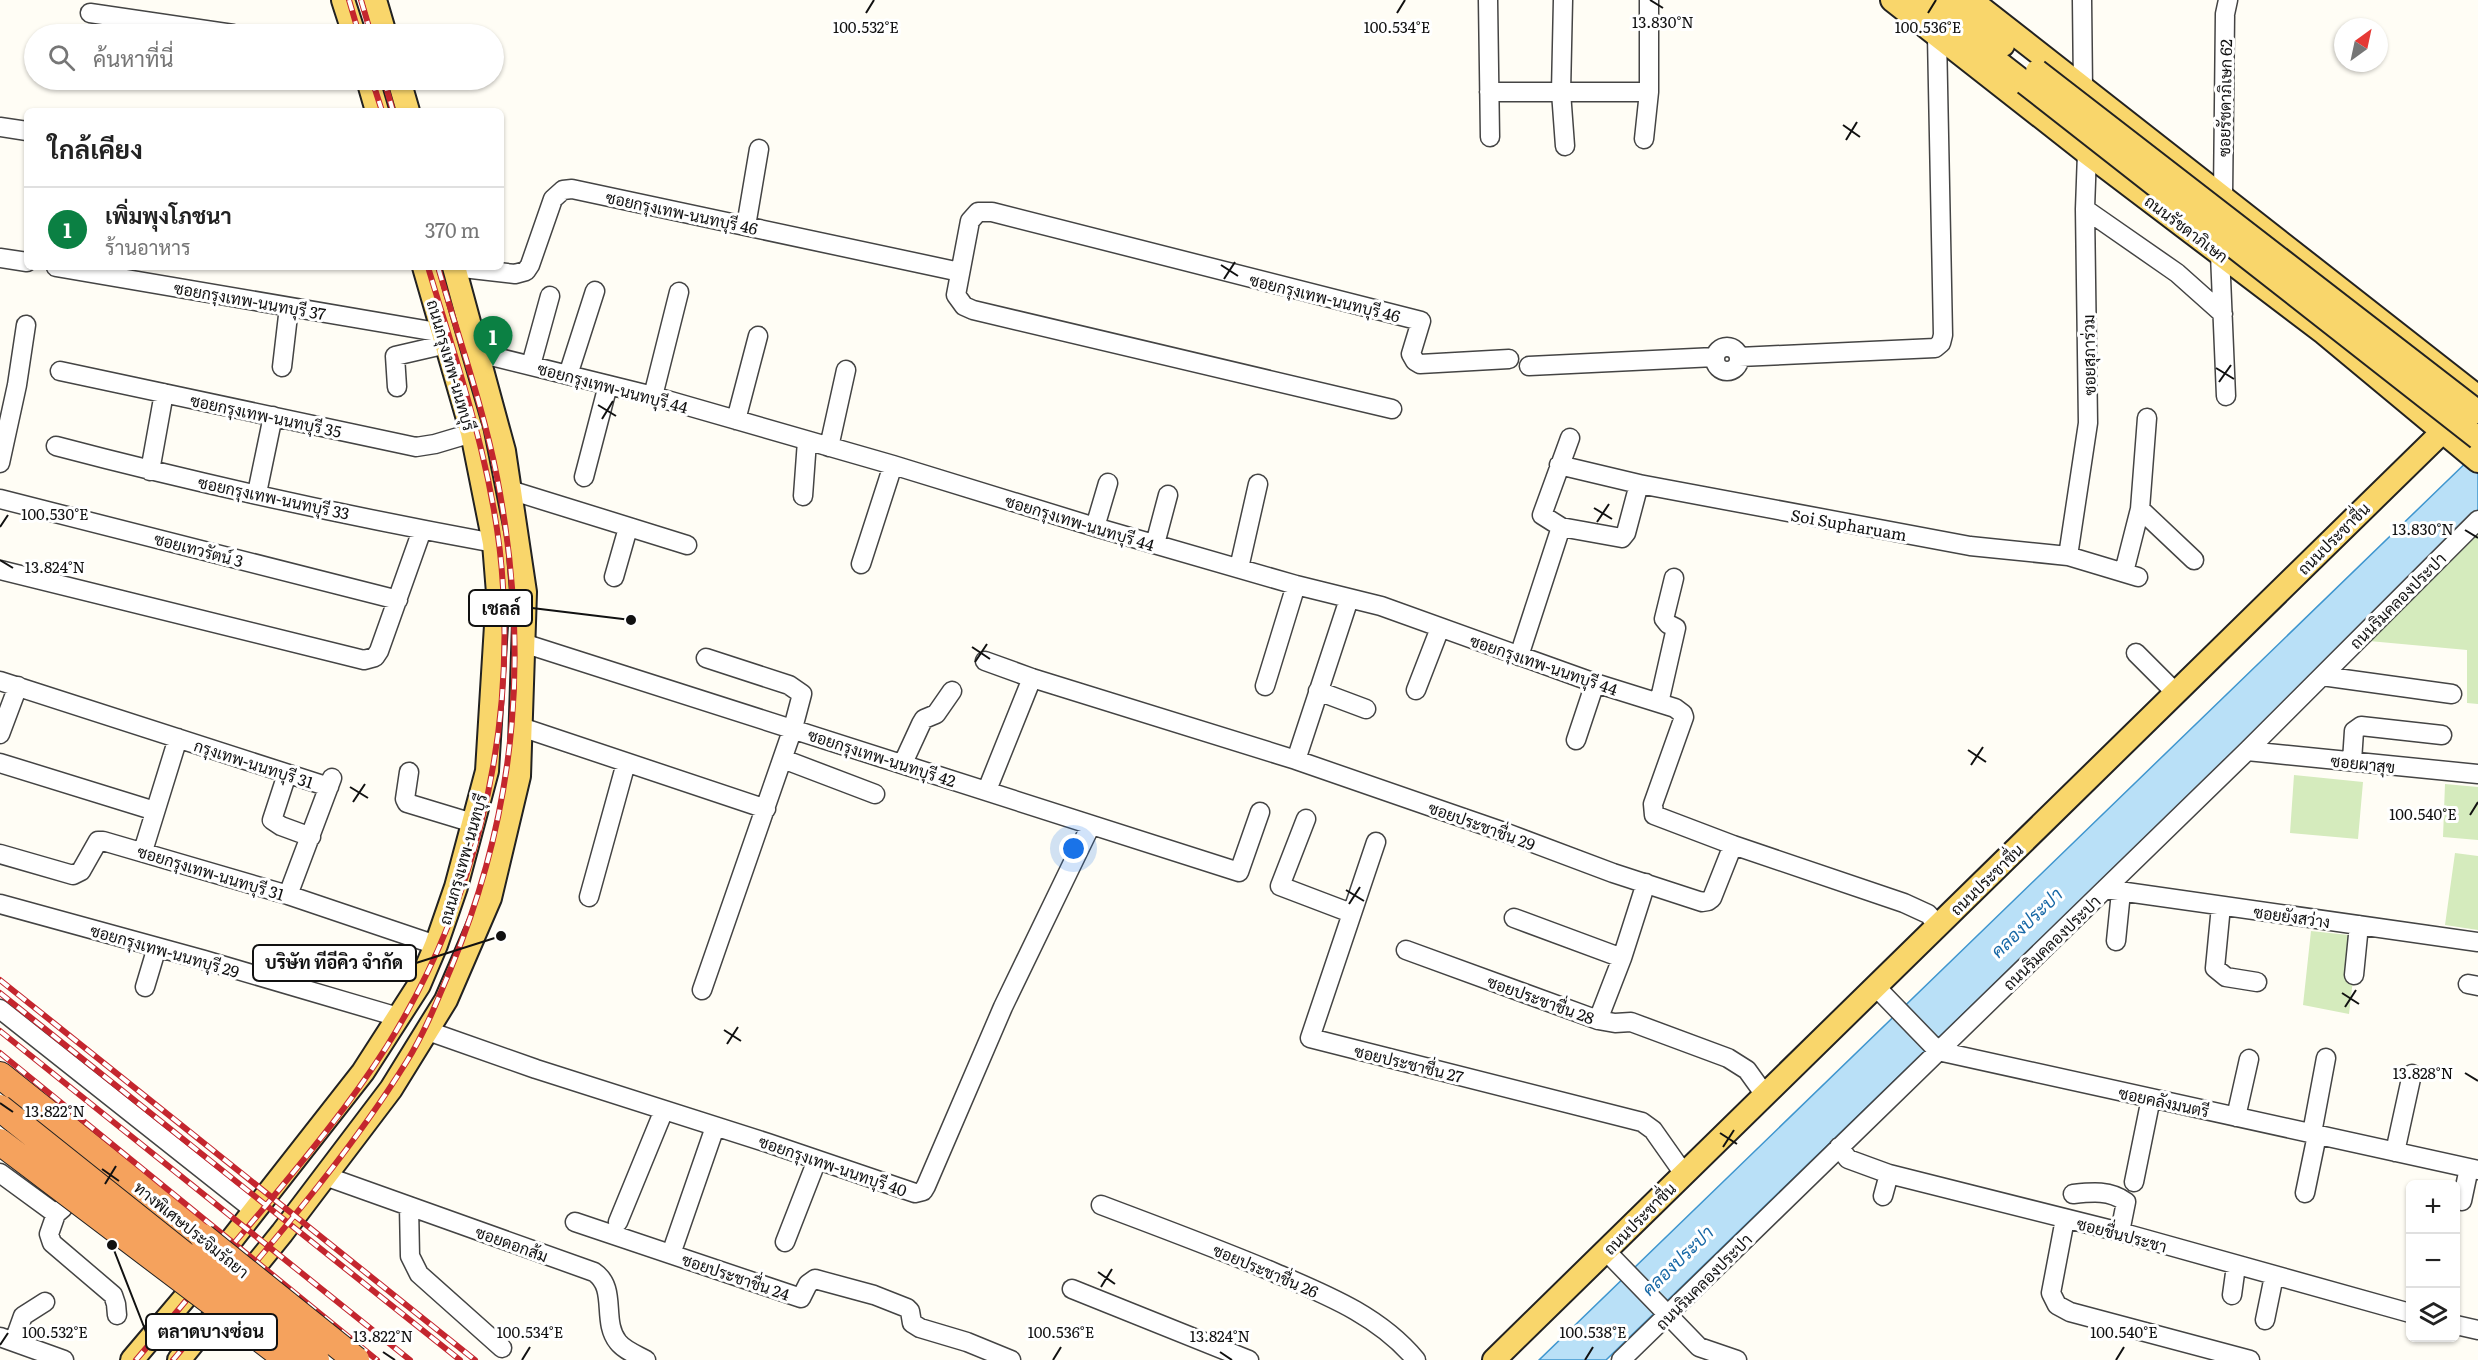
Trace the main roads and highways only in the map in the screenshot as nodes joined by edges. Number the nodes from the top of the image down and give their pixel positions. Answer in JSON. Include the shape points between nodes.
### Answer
{"nodes":[{"id":1,"x":343,"y":0,"type":"edge"},
{"id":2,"x":375,"y":0,"type":"edge"},
{"id":3,"x":1892,"y":0,"type":"edge"},
{"id":4,"x":1918,"y":0,"type":"edge"},
{"id":5,"x":1945,"y":0,"type":"edge"},
{"id":6,"x":1971,"y":0,"type":"edge"},
{"id":7,"x":348,"y":24,"type":"edge"},
{"id":8,"x":382,"y":24,"type":"edge"},
{"id":9,"x":2031,"y":77,"type":"junction"},
{"id":10,"x":371,"y":90,"type":"edge"},
{"id":11,"x":402,"y":90,"type":"edge"},
{"id":12,"x":376,"y":108,"type":"edge"},
{"id":13,"x":407,"y":108,"type":"edge"},
{"id":14,"x":2305,"y":262,"type":"junction"},
{"id":15,"x":425,"y":270,"type":"edge"},
{"id":16,"x":455,"y":270,"type":"edge"},
{"id":17,"x":2275,"y":295,"type":"junction"},
{"id":18,"x":2478,"y":397,"type":"edge"},
{"id":19,"x":493,"y":407,"type":"junction"},
{"id":20,"x":2478,"y":412,"type":"edge"},
{"id":21,"x":469,"y":424,"type":"junction"},
{"id":22,"x":2442,"y":431,"type":"junction"},
{"id":23,"x":2475,"y":450,"type":"edge"},
{"id":24,"x":474,"y":820,"type":"junction"},
{"id":25,"x":507,"y":826,"type":"junction"},
{"id":26,"x":0,"y":1075,"type":"edge"},
{"id":27,"x":0,"y":1102,"type":"edge"},
{"id":28,"x":0,"y":1108,"type":"edge"},
{"id":29,"x":0,"y":1142,"type":"edge"},
{"id":30,"x":204,"y":1275,"type":"junction"},
{"id":31,"x":230,"y":1300,"type":"junction"},
{"id":32,"x":132,"y":1360,"type":"edge"},
{"id":33,"x":179,"y":1360,"type":"edge"},
{"id":34,"x":288,"y":1360,"type":"edge"},
{"id":35,"x":316,"y":1360,"type":"edge"},
{"id":36,"x":356,"y":1360,"type":"edge"},
{"id":37,"x":1494,"y":1360,"type":"edge"}],
"edges":[{"from":1,"to":7,"type":"main road"},
{"from":2,"to":8,"type":"main road"},
{"from":3,"to":17,"type":"main road","name":"ถนนรัชดาภิเษก"},
{"from":4,"to":9,"type":"main road","name":"ถนนรัชดาภิเษก"},
{"from":5,"to":9,"type":"main road","name":"ถนนรัชดาภิเษก"},
{"from":6,"to":14,"type":"main road"},
{"from":9,"to":20,"type":"main road","name":"ถนนรัชดาภิเษก","bridge":true},
{"from":9,"to":23,"type":"main road","name":"ถนนรัชดาภิเษก","bridge":true},
{"from":10,"to":12,"type":"main road"},
{"from":11,"to":13,"type":"main road"},
{"from":14,"to":17,"type":"main road","via":[[2311,278],[2302,299],[2292,303]]},
{"from":14,"to":18,"type":"main road"},
{"from":15,"to":21,"type":"main road","name":"ถนนกรุงเทพ-นนทบุรี"},
{"from":16,"to":19,"type":"main road","name":"ถนนกรุงเทพ-นนทบุรี"},
{"from":17,"to":22,"type":"main road","name":"ถนนรัชดาภิเษก"},
{"from":18,"to":22,"type":"main road","name":"ถนนประชาชื่น"},
{"from":19,"to":21,"type":"main road","via":[[477,404]]},
{"from":19,"to":25,"type":"main road","name":"ถนนกรุงเทพ-นนทบุรี","via":[[504,451],[525,592],[519,776]]},
{"from":21,"to":24,"type":"main road","name":"ถนนกรุงเทพ-นนทบุรี","via":[[494,543],[498,593],[487,771]]},
{"from":22,"to":23,"type":"main road","name":"ถนนรัชดาภิเษก"},
{"from":22,"to":37,"type":"main road","name":"ถนนประชาชื่น","via":[[1938,925],[1883,994],[1765,1095]]},
{"from":24,"to":25,"type":"main road","via":[[497,830]]},
{"from":24,"to":30,"type":"main road","name":"ถนนกรุงเทพ-นนทบุรี","via":[[436,945],[419,985],[363,1072]]},
{"from":25,"to":31,"type":"main road","name":"ถนนกรุงเทพ-นนทบุรี","via":[[490,898],[446,1000],[428,1031],[391,1089]]},
{"from":26,"to":36,"type":"highway","name":"ทางพิเศษประจิมรัถยา","bridge":true},
{"from":27,"to":30,"type":"main road","via":[[96,1179]]},
{"from":28,"to":35,"type":"highway","name":"ทางพิเศษประจิมรัถยา","bridge":true},
{"from":29,"to":34,"type":"highway","bridge":true},
{"from":30,"to":31,"type":"main road"},
{"from":30,"to":32,"type":"main road","name":"ถนนกรุงเทพ-นนทบุรี"},
{"from":31,"to":33,"type":"main road","name":"ถนนกรุงเทพ-นนทบุรี"}]}
